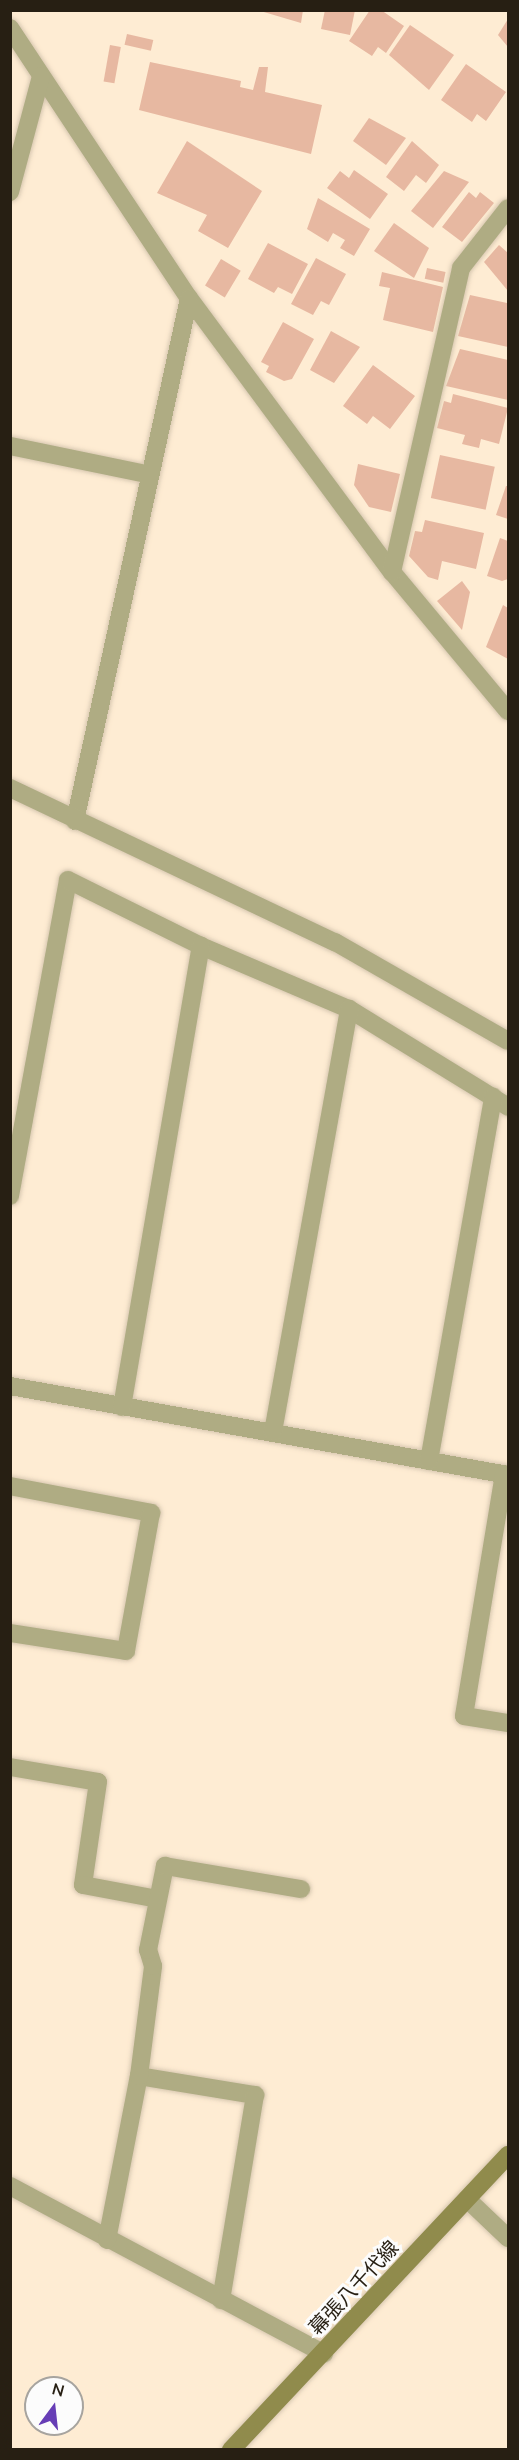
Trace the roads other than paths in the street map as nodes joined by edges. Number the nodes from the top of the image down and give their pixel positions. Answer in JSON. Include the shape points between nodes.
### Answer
{"nodes":[{"id":1,"x":10,"y":28,"type":"edge"},
{"id":2,"x":41,"y":76,"type":"junction"},
{"id":3,"x":10,"y":192,"type":"edge"},
{"id":4,"x":508,"y":208,"type":"edge"},
{"id":5,"x":189,"y":298,"type":"junction"},
{"id":6,"x":10,"y":446,"type":"edge"},
{"id":7,"x":147,"y":474,"type":"junction"},
{"id":8,"x":392,"y":572,"type":"junction"},
{"id":9,"x":508,"y":711,"type":"edge"},
{"id":10,"x":10,"y":788,"type":"edge"},
{"id":11,"x":75,"y":821,"type":"junction"},
{"id":12,"x":201,"y":946,"type":"junction"},
{"id":13,"x":349,"y":1009,"type":"junction"},
{"id":14,"x":508,"y":1041,"type":"edge"},
{"id":15,"x":493,"y":1097,"type":"junction"},
{"id":16,"x":508,"y":1107,"type":"edge"},
{"id":17,"x":10,"y":1196,"type":"edge"},
{"id":18,"x":10,"y":1386,"type":"edge"},
{"id":19,"x":122,"y":1407,"type":"junction"},
{"id":20,"x":273,"y":1432,"type":"junction"},
{"id":21,"x":429,"y":1461,"type":"junction"},
{"id":22,"x":506,"y":1475,"type":"edge"},
{"id":23,"x":10,"y":1486,"type":"edge"},
{"id":24,"x":10,"y":1633,"type":"edge"},
{"id":25,"x":508,"y":1723,"type":"edge"},
{"id":26,"x":10,"y":1767,"type":"edge"},
{"id":27,"x":301,"y":1889,"type":"dead end"},
{"id":28,"x":158,"y":1899,"type":"junction"},
{"id":29,"x":139,"y":2076,"type":"junction"},
{"id":30,"x":508,"y":2155,"type":"edge"},
{"id":31,"x":10,"y":2186,"type":"edge"},
{"id":32,"x":467,"y":2199,"type":"junction"},
{"id":33,"x":508,"y":2238,"type":"edge"},
{"id":34,"x":107,"y":2240,"type":"junction"},
{"id":35,"x":221,"y":2300,"type":"junction"},
{"id":36,"x":324,"y":2354,"type":"junction"},
{"id":37,"x":231,"y":2450,"type":"edge"}],
"edges":[{"from":1,"to":2,"type":"street"},
{"from":2,"to":3,"type":"street"},
{"from":2,"to":5,"type":"street"},
{"from":4,"to":8,"type":"street","via":[[461,268]]},
{"from":5,"to":7,"type":"street"},
{"from":5,"to":8,"type":"street"},
{"from":6,"to":7,"type":"street"},
{"from":7,"to":11,"type":"street"},
{"from":8,"to":9,"type":"street"},
{"from":10,"to":11,"type":"street"},
{"from":11,"to":14,"type":"street","via":[[335,942]]},
{"from":12,"to":13,"type":"street"},
{"from":12,"to":17,"type":"street","via":[[68,880]]},
{"from":12,"to":19,"type":"street"},
{"from":13,"to":15,"type":"street"},
{"from":13,"to":20,"type":"street"},
{"from":15,"to":16,"type":"street"},
{"from":15,"to":21,"type":"street"},
{"from":18,"to":19,"type":"street"},
{"from":19,"to":20,"type":"street"},
{"from":20,"to":21,"type":"street"},
{"from":21,"to":22,"type":"street"},
{"from":22,"to":25,"type":"street","via":[[464,1716]]},
{"from":23,"to":24,"type":"street","via":[[151,1513],[126,1651]]},
{"from":26,"to":28,"type":"street","via":[[98,1782],[83,1885]]},
{"from":27,"to":28,"type":"street","via":[[165,1866]]},
{"from":28,"to":29,"type":"street","via":[[147,1950],[153,1966]]},
{"from":29,"to":34,"type":"street"},
{"from":29,"to":35,"type":"street","via":[[255,2095]]},
{"from":30,"to":32,"type":"main road","name":"幕張八千代線"},
{"from":31,"to":34,"type":"street"},
{"from":32,"to":33,"type":"street"},
{"from":32,"to":36,"type":"main road","name":"幕張八千代線"},
{"from":34,"to":35,"type":"street"},
{"from":35,"to":36,"type":"street"},
{"from":36,"to":37,"type":"main road","name":"幕張八千代線"}]}
